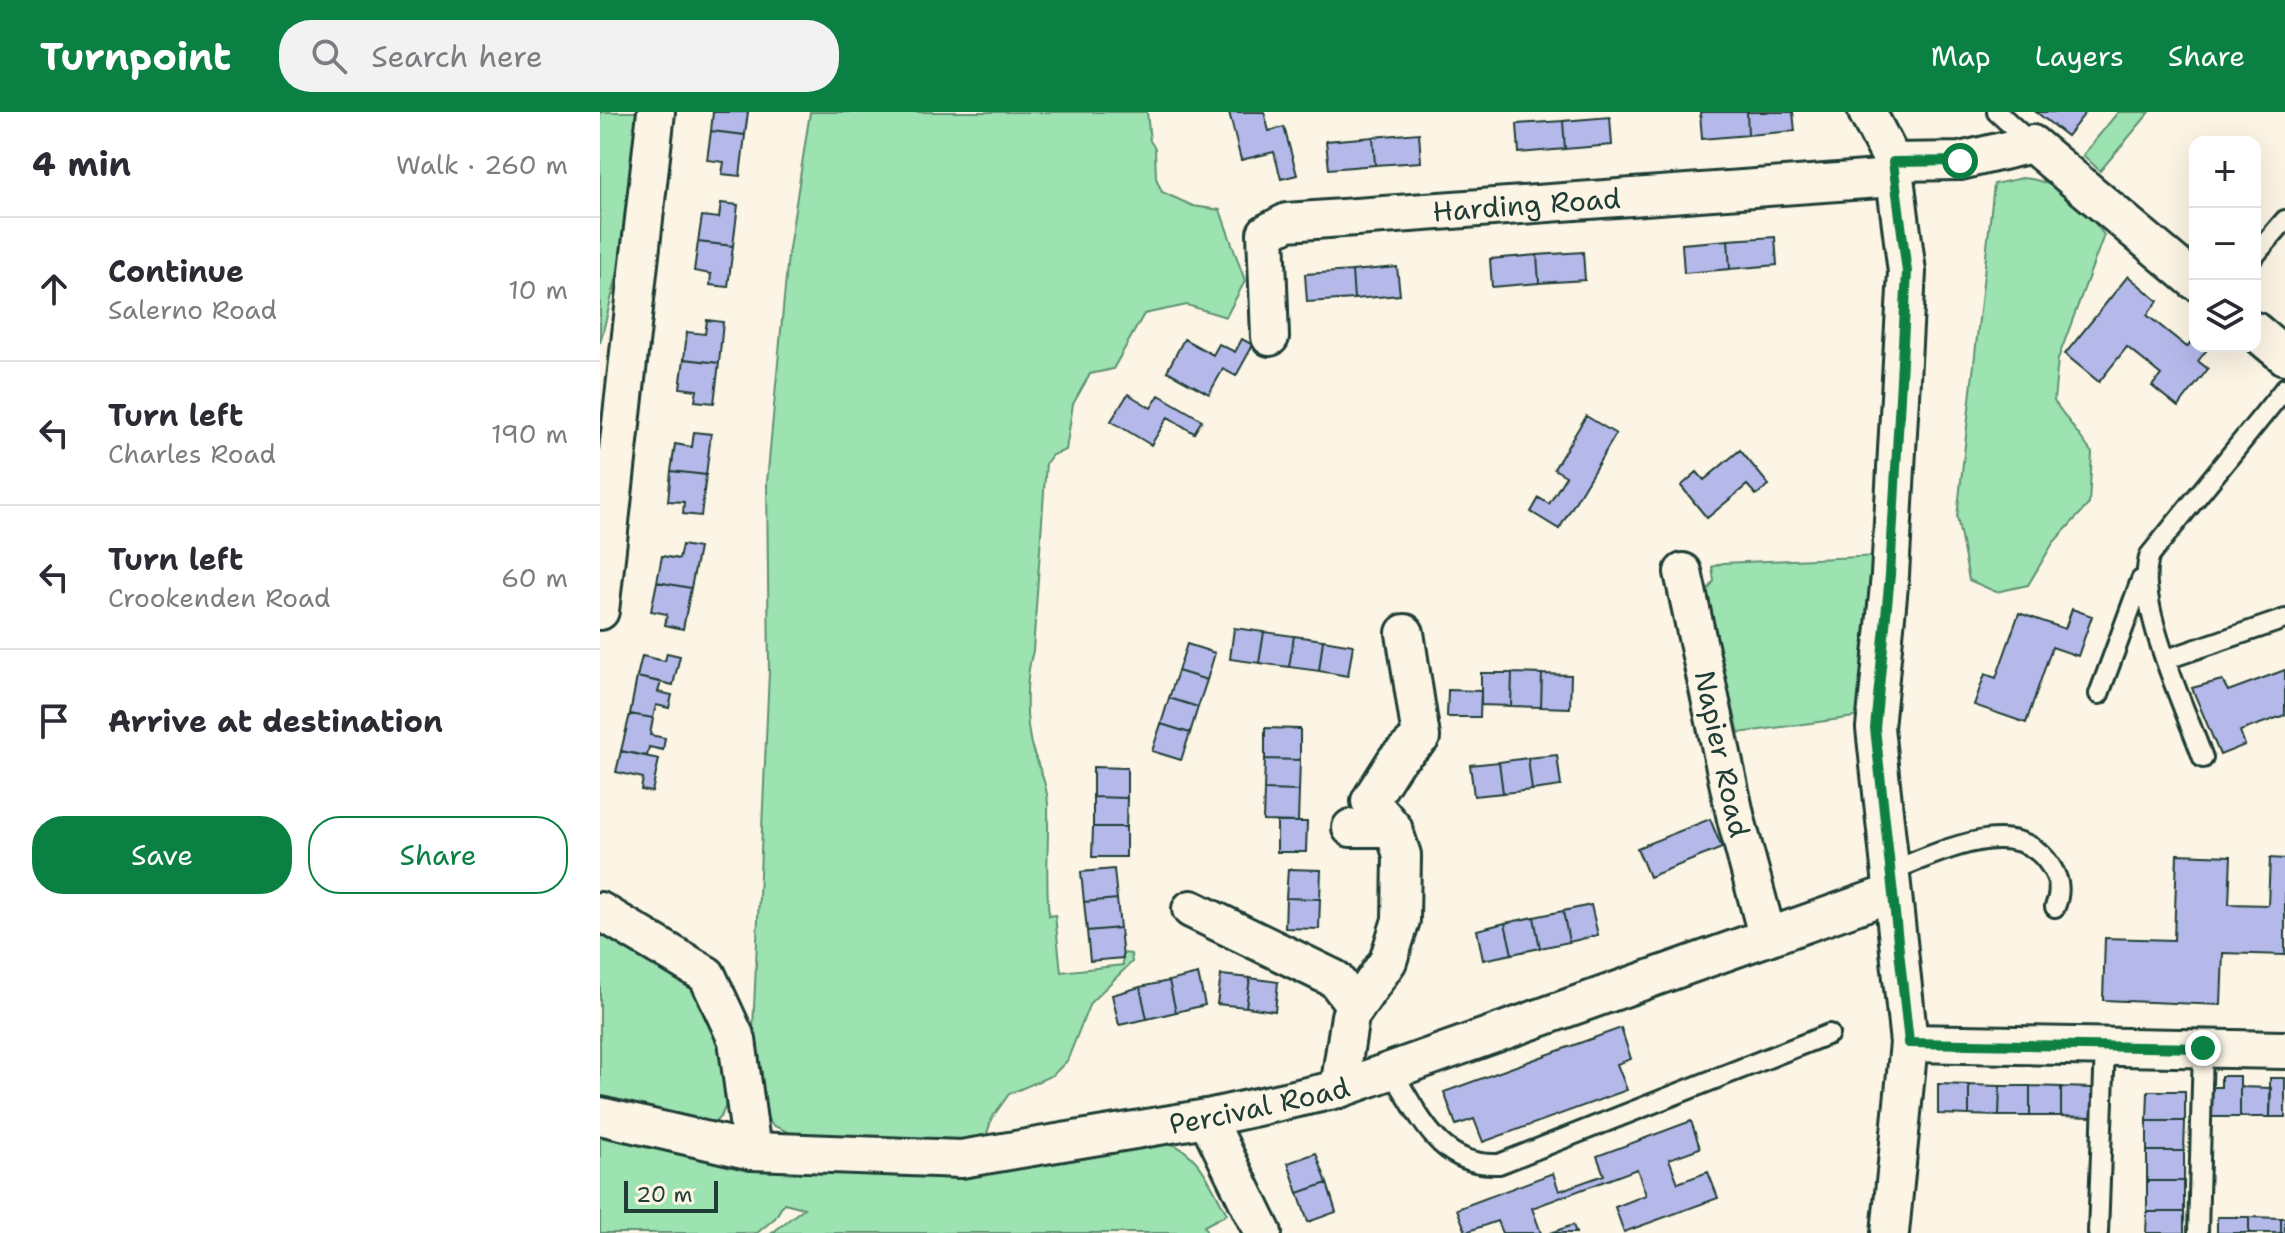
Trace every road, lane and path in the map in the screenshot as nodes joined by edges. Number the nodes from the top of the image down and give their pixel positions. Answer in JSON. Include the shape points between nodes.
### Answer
{"nodes":[{"id":1,"x":656,"y":112,"type":"edge"},
{"id":2,"x":1867,"y":112,"type":"edge"},
{"id":3,"x":1997,"y":112,"type":"edge"},
{"id":4,"x":2032,"y":144,"type":"junction"},
{"id":5,"x":1893,"y":170,"type":"junction"},
{"id":6,"x":2285,"y":220,"type":"edge"},
{"id":7,"x":2261,"y":248,"type":"edge"},
{"id":8,"x":2194,"y":280,"type":"edge"},
{"id":9,"x":2261,"y":336,"type":"edge"},
{"id":10,"x":1270,"y":337,"type":"dead end"},
{"id":11,"x":2285,"y":356,"type":"edge"},
{"id":12,"x":2285,"y":388,"type":"edge"},
{"id":13,"x":2144,"y":570,"type":"junction"},
{"id":14,"x":1683,"y":572,"type":"dead end"},
{"id":15,"x":600,"y":611,"type":"edge"},
{"id":16,"x":2285,"y":619,"type":"edge"},
{"id":17,"x":1405,"y":633,"type":"dead end"},
{"id":18,"x":2167,"y":659,"type":"junction"},
{"id":19,"x":2099,"y":694,"type":"dead end"},
{"id":20,"x":2203,"y":758,"type":"dead end"},
{"id":21,"x":1351,"y":828,"type":"dead end"},
{"id":22,"x":1393,"y":828,"type":"junction"},
{"id":23,"x":1891,"y":882,"type":"junction"},
{"id":24,"x":2055,"y":907,"type":"dead end"},
{"id":25,"x":1191,"y":909,"type":"dead end"},
{"id":26,"x":600,"y":911,"type":"edge"},
{"id":27,"x":1767,"y":935,"type":"junction"},
{"id":28,"x":1356,"y":1007,"type":"junction"},
{"id":29,"x":1829,"y":1034,"type":"dead end"},
{"id":30,"x":1909,"y":1043,"type":"junction"},
{"id":31,"x":2105,"y":1047,"type":"junction"},
{"id":32,"x":2203,"y":1048,"type":"junction"},
{"id":33,"x":2285,"y":1050,"type":"edge"},
{"id":34,"x":1391,"y":1070,"type":"junction"},
{"id":35,"x":1339,"y":1089,"type":"junction"},
{"id":36,"x":600,"y":1116,"type":"edge"},
{"id":37,"x":1207,"y":1118,"type":"junction"},
{"id":38,"x":752,"y":1151,"type":"junction"},
{"id":39,"x":1263,"y":1233,"type":"edge"},
{"id":40,"x":1890,"y":1233,"type":"edge"},
{"id":41,"x":2098,"y":1233,"type":"edge"},
{"id":42,"x":2198,"y":1233,"type":"edge"}],
"edges":[{"from":1,"to":15,"type":"street"},
{"from":2,"to":5,"type":"street"},
{"from":3,"to":4,"type":"lane"},
{"from":4,"to":5,"type":"street"},
{"from":4,"to":8,"type":"street"},
{"from":5,"to":10,"type":"street","name":"Harding Road","via":[[1287,222],[1266,233]]},
{"from":5,"to":23,"type":"street","via":[[1907,272],[1890,575],[1875,728]]},
{"from":6,"to":7,"type":"lane"},
{"from":9,"to":11,"type":"street"},
{"from":12,"to":13,"type":"lane","via":[[2150,555]]},
{"from":13,"to":18,"type":"lane","via":[[2146,600]]},
{"from":13,"to":19,"type":"lane"},
{"from":14,"to":27,"type":"street","name":"Napier Road","via":[[1736,819]]},
{"from":16,"to":18,"type":"lane"},
{"from":17,"to":22,"type":"street","via":[[1421,737],[1396,760],[1370,801]]},
{"from":18,"to":20,"type":"lane"},
{"from":21,"to":22,"type":"street"},
{"from":22,"to":28,"type":"street","via":[[1402,855],[1401,920],[1388,961]]},
{"from":23,"to":24,"type":"lane","via":[[1978,841],[2008,838],[2040,852],[2053,870],[2061,891]]},
{"from":23,"to":27,"type":"street","name":"Percival Road"},
{"from":23,"to":30,"type":"street"},
{"from":25,"to":28,"type":"street","via":[[1335,979]]},
{"from":26,"to":38,"type":"street","via":[[707,975],[737,1040]]},
{"from":27,"to":34,"type":"street","name":"Percival Road"},
{"from":28,"to":35,"type":"street","via":[[1350,1016]]},
{"from":29,"to":34,"type":"lane","via":[[1499,1164],[1478,1165],[1455,1156],[1436,1140]]},
{"from":30,"to":31,"type":"street"},
{"from":30,"to":40,"type":"street"},
{"from":31,"to":32,"type":"street"},
{"from":31,"to":41,"type":"lane"},
{"from":32,"to":33,"type":"street"},
{"from":32,"to":42,"type":"lane"},
{"from":34,"to":35,"type":"street","name":"Percival Road"},
{"from":35,"to":37,"type":"street","name":"Percival Road"},
{"from":36,"to":38,"type":"street","name":"Percival Road"},
{"from":37,"to":38,"type":"street","name":"Percival Road","via":[[961,1159]]},
{"from":37,"to":39,"type":"street"}]}
